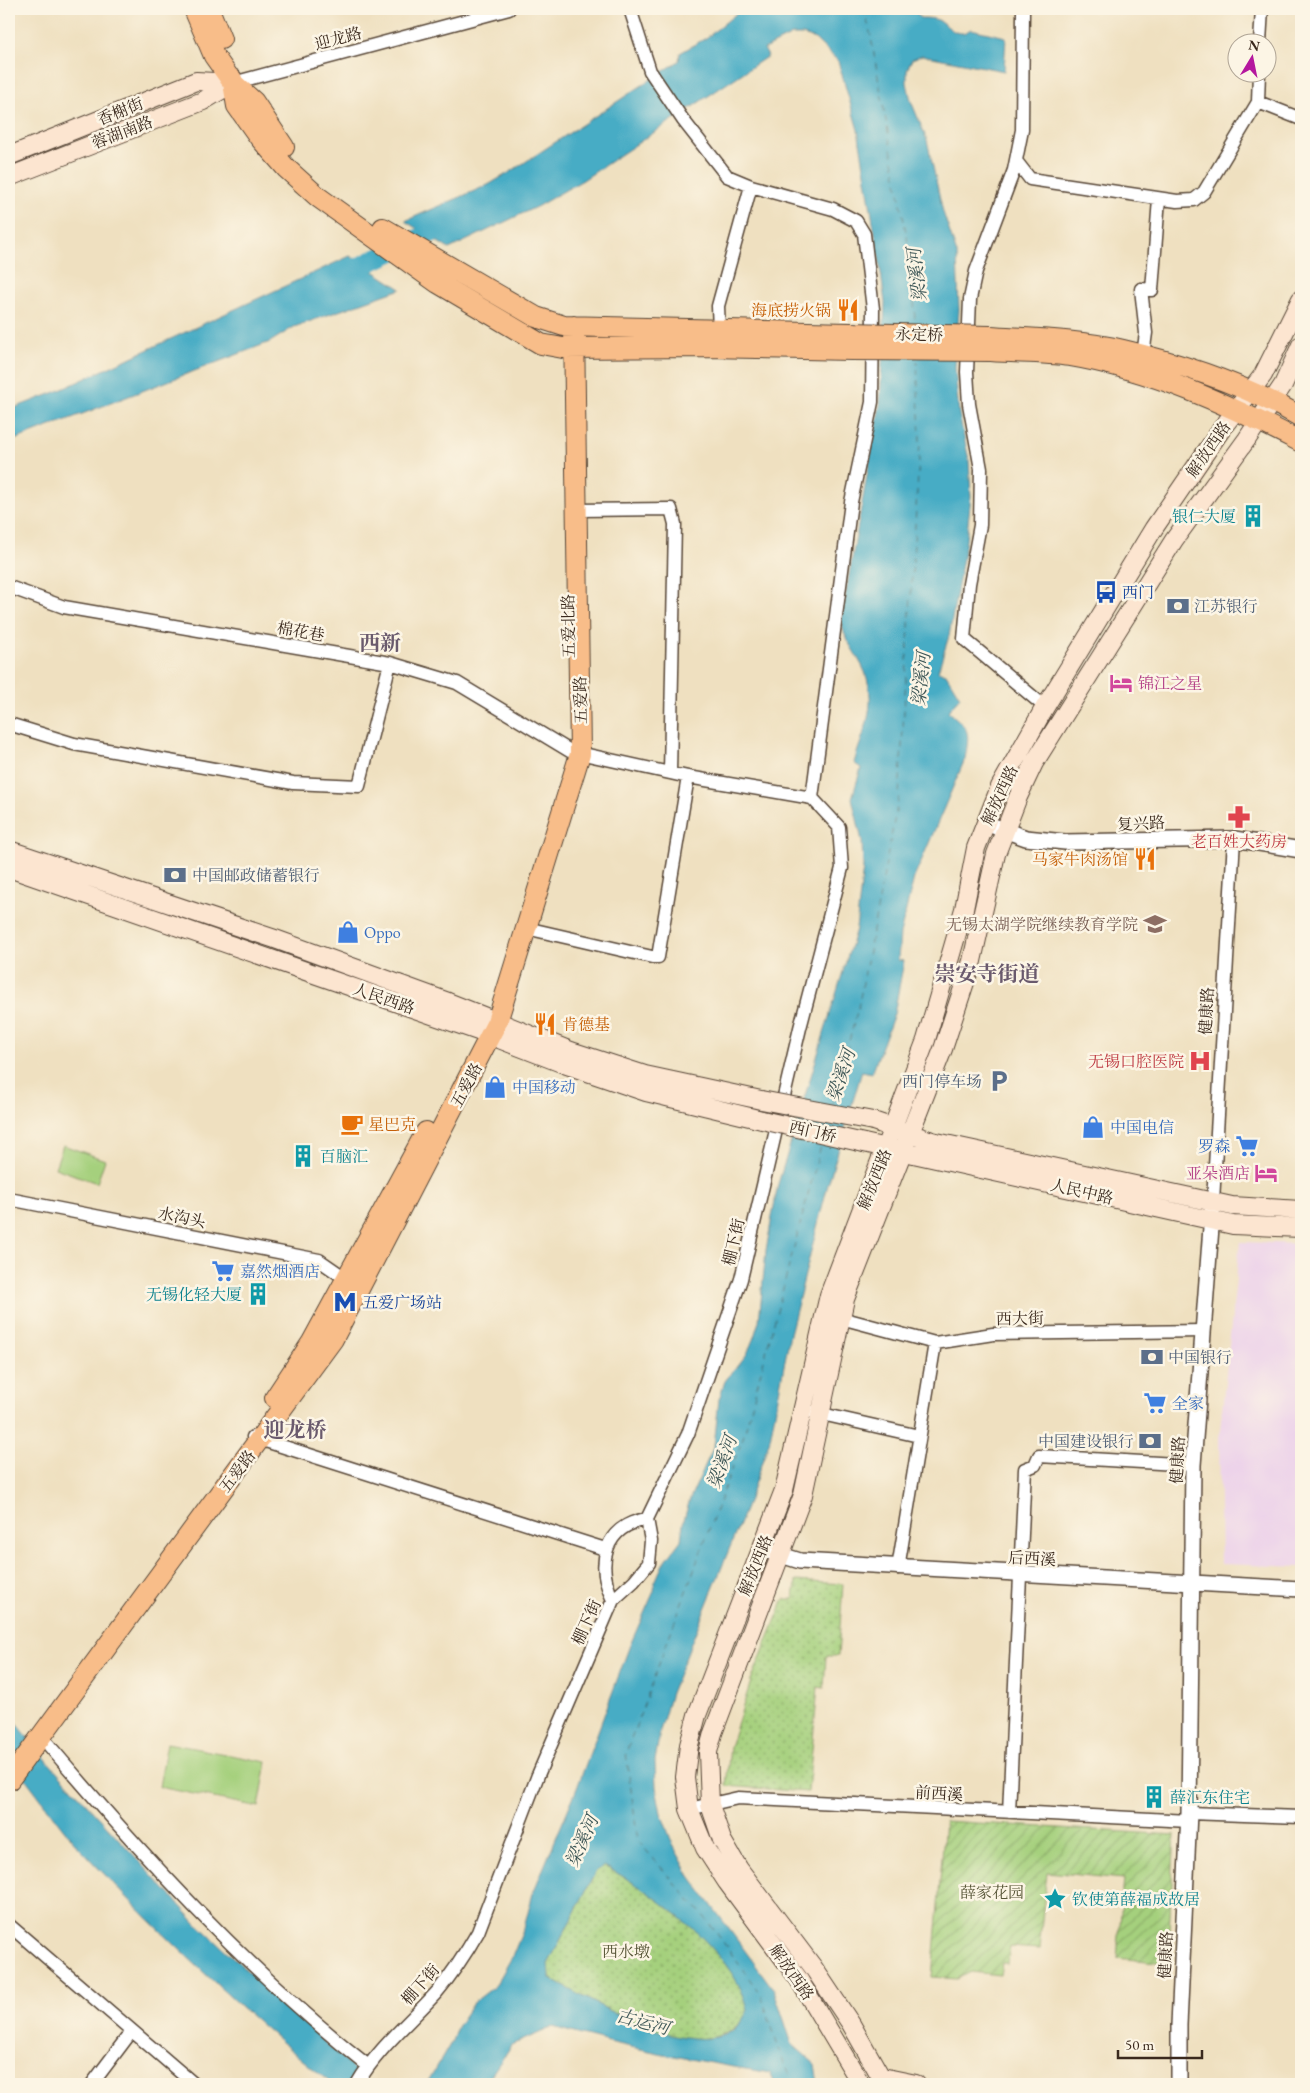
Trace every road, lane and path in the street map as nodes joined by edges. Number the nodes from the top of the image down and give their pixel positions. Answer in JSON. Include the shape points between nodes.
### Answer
{"nodes":[{"id":1,"x":194,"y":9,"type":"edge"},
{"id":2,"x":209,"y":9,"type":"edge"},
{"id":3,"x":510,"y":9,"type":"edge"},
{"id":4,"x":630,"y":9,"type":"edge"},
{"id":5,"x":1023,"y":9,"type":"edge"},
{"id":6,"x":1262,"y":9,"type":"edge"},
{"id":7,"x":1261,"y":32,"type":"edge"},
{"id":8,"x":1259,"y":82,"type":"edge"},
{"id":9,"x":233,"y":84,"type":"junction"},
{"id":10,"x":1258,"y":102,"type":"junction"},
{"id":11,"x":1301,"y":119,"type":"edge"},
{"id":12,"x":9,"y":156,"type":"edge"},
{"id":13,"x":1016,"y":160,"type":"junction"},
{"id":14,"x":9,"y":177,"type":"edge"},
{"id":15,"x":751,"y":186,"type":"junction"},
{"id":16,"x":1159,"y":199,"type":"junction"},
{"id":17,"x":442,"y":274,"type":"junction"},
{"id":18,"x":1301,"y":299,"type":"edge"},
{"id":19,"x":569,"y":326,"type":"junction"},
{"id":20,"x":719,"y":331,"type":"junction"},
{"id":21,"x":850,"y":341,"type":"junction"},
{"id":22,"x":990,"y":343,"type":"junction"},
{"id":23,"x":1301,"y":345,"type":"edge"},
{"id":24,"x":569,"y":348,"type":"junction"},
{"id":25,"x":1143,"y":355,"type":"junction"},
{"id":26,"x":1249,"y":392,"type":"junction"},
{"id":27,"x":1271,"y":402,"type":"junction"},
{"id":28,"x":1236,"y":410,"type":"junction"},
{"id":29,"x":1301,"y":417,"type":"edge"},
{"id":30,"x":1259,"y":421,"type":"junction"},
{"id":31,"x":1301,"y":442,"type":"edge"},
{"id":32,"x":577,"y":510,"type":"junction"},
{"id":33,"x":9,"y":587,"type":"edge"},
{"id":34,"x":390,"y":663,"type":"junction"},
{"id":35,"x":1044,"y":707,"type":"junction"},
{"id":36,"x":9,"y":724,"type":"edge"},
{"id":37,"x":575,"y":752,"type":"junction"},
{"id":38,"x":670,"y":773,"type":"junction"},
{"id":39,"x":688,"y":777,"type":"junction"},
{"id":40,"x":812,"y":798,"type":"junction"},
{"id":41,"x":985,"y":823,"type":"junction"},
{"id":42,"x":1004,"y":830,"type":"junction"},
{"id":43,"x":1234,"y":839,"type":"junction"},
{"id":44,"x":9,"y":850,"type":"edge"},
{"id":45,"x":1301,"y":850,"type":"edge"},
{"id":46,"x":9,"y":868,"type":"edge"},
{"id":47,"x":526,"y":928,"type":"junction"},
{"id":48,"x":489,"y":1027,"type":"junction"},
{"id":49,"x":761,"y":1100,"type":"joint"},
{"id":50,"x":762,"y":1120,"type":"joint"},
{"id":51,"x":872,"y":1121,"type":"joint"},
{"id":52,"x":894,"y":1127,"type":"junction"},
{"id":53,"x":911,"y":1133,"type":"junction"},
{"id":54,"x":864,"y":1142,"type":"joint"},
{"id":55,"x":886,"y":1148,"type":"junction"},
{"id":56,"x":904,"y":1151,"type":"junction"},
{"id":57,"x":9,"y":1198,"type":"edge"},
{"id":58,"x":1213,"y":1201,"type":"junction"},
{"id":59,"x":1301,"y":1210,"type":"edge"},
{"id":60,"x":1212,"y":1220,"type":"junction"},
{"id":61,"x":1301,"y":1228,"type":"edge"},
{"id":62,"x":345,"y":1278,"type":"junction"},
{"id":63,"x":840,"y":1318,"type":"junction"},
{"id":64,"x":1204,"y":1331,"type":"junction"},
{"id":65,"x":935,"y":1343,"type":"junction"},
{"id":66,"x":812,"y":1412,"type":"junction"},
{"id":67,"x":919,"y":1436,"type":"junction"},
{"id":68,"x":255,"y":1438,"type":"junction"},
{"id":69,"x":1193,"y":1465,"type":"junction"},
{"id":70,"x":647,"y":1519,"type":"junction"},
{"id":71,"x":605,"y":1549,"type":"junction"},
{"id":72,"x":762,"y":1549,"type":"junction"},
{"id":73,"x":781,"y":1556,"type":"junction"},
{"id":74,"x":898,"y":1568,"type":"junction"},
{"id":75,"x":1021,"y":1575,"type":"junction"},
{"id":76,"x":1192,"y":1584,"type":"junction"},
{"id":77,"x":1301,"y":1589,"type":"edge"},
{"id":78,"x":613,"y":1600,"type":"junction"},
{"id":79,"x":38,"y":1732,"type":"junction"},
{"id":80,"x":10,"y":1772,"type":"edge"},
{"id":81,"x":710,"y":1805,"type":"junction"},
{"id":82,"x":689,"y":1809,"type":"junction"},
{"id":83,"x":1009,"y":1812,"type":"junction"},
{"id":84,"x":1189,"y":1817,"type":"junction"},
{"id":85,"x":1301,"y":1817,"type":"edge"},
{"id":86,"x":9,"y":1925,"type":"edge"},
{"id":87,"x":132,"y":2031,"type":"junction"},
{"id":88,"x":367,"y":2065,"type":"junction"},
{"id":89,"x":883,"y":2081,"type":"edge"},
{"id":90,"x":92,"y":2084,"type":"edge"},
{"id":91,"x":194,"y":2084,"type":"edge"},
{"id":92,"x":357,"y":2084,"type":"edge"},
{"id":93,"x":861,"y":2084,"type":"edge"},
{"id":94,"x":916,"y":2084,"type":"edge"},
{"id":95,"x":1179,"y":2084,"type":"edge"}],
"edges":[{"from":1,"to":9,"type":"main road","via":[[214,56]]},
{"from":2,"to":9,"type":"main road","via":[[226,51]]},
{"from":3,"to":9,"type":"street","name":"迎龙路"},
{"from":4,"to":15,"type":"street","via":[[650,71],[683,120],[727,176]]},
{"from":5,"to":13,"type":"street","via":[[1022,130]]},
{"from":6,"to":7,"type":"street"},
{"from":8,"to":10,"type":"street"},
{"from":9,"to":12,"type":"main road","name":"香榭街","via":[[196,81]]},
{"from":9,"to":14,"type":"main road","name":"蓉湖南路","via":[[203,101]]},
{"from":9,"to":17,"type":"main road","via":[[237,106],[286,168],[318,197]]},
{"from":10,"to":11,"type":"street"},
{"from":10,"to":16,"type":"street","via":[[1204,192],[1194,200]]},
{"from":13,"to":16,"type":"street","via":[[1030,179]]},
{"from":13,"to":35,"type":"street","via":[[976,271],[970,299],[969,404],[981,469],[980,525],[969,584],[964,639]]},
{"from":15,"to":20,"type":"street","via":[[718,306]]},
{"from":15,"to":40,"type":"street","via":[[833,209],[856,221],[864,234],[873,309],[872,402],[851,502]]},
{"from":16,"to":25,"type":"street","via":[[1152,290],[1140,289],[1146,333]]},
{"from":17,"to":19,"type":"main road","via":[[536,317]]},
{"from":17,"to":24,"type":"main road","via":[[541,344]]},
{"from":18,"to":26,"type":"main road","name":"解放西路","via":[[1263,375]]},
{"from":19,"to":20,"type":"main road"},
{"from":19,"to":24,"type":"main road","name":"五爱北路"},
{"from":20,"to":21,"type":"main road"},
{"from":21,"to":22,"type":"main road","name":"永定桥","bridge":true},
{"from":21,"to":24,"type":"main road"},
{"from":22,"to":25,"type":"main road","via":[[1069,342]]},
{"from":22,"to":28,"type":"main road","via":[[1117,366],[1169,381]]},
{"from":23,"to":27,"type":"main road","name":"解放西路","via":[[1283,385]]},
{"from":24,"to":32,"type":"main road","name":"五爱路"},
{"from":24,"to":37,"type":"main road","name":"五爱北路"},
{"from":25,"to":26,"type":"main road"},
{"from":26,"to":27,"type":"main road"},
{"from":26,"to":28,"type":"main road","name":"解放西路"},
{"from":27,"to":29,"type":"main road"},
{"from":27,"to":30,"type":"main road","name":"解放西路"},
{"from":28,"to":30,"type":"main road"},
{"from":28,"to":35,"type":"main road","name":"解放西路","via":[[1154,528]]},
{"from":30,"to":31,"type":"main road"},
{"from":30,"to":42,"type":"main road","name":"解放西路","via":[[1174,540],[1034,763]]},
{"from":32,"to":37,"type":"main road","name":"五爱路"},
{"from":32,"to":38,"type":"street","via":[[671,509],[675,524]]},
{"from":33,"to":34,"type":"street","name":"棉花巷","via":[[64,607]]},
{"from":34,"to":36,"type":"street","via":[[359,786],[293,783],[84,746]]},
{"from":34,"to":37,"type":"street","name":"棉花巷","via":[[457,684]]},
{"from":35,"to":41,"type":"main road","name":"解放西路","via":[[1000,787]]},
{"from":37,"to":38,"type":"street","name":"棉花巷"},
{"from":37,"to":47,"type":"main road","name":"五爱路"},
{"from":37,"to":48,"type":"main road","name":"五爱北路"},
{"from":38,"to":39,"type":"street","name":"棉花巷"},
{"from":39,"to":40,"type":"street","name":"棉花巷"},
{"from":39,"to":47,"type":"street","via":[[658,957]]},
{"from":40,"to":70,"type":"street","name":"棚下街","via":[[839,827],[842,868],[800,1028],[742,1280],[688,1434]]},
{"from":41,"to":42,"type":"street","name":"复兴路"},
{"from":41,"to":52,"type":"main road","name":"解放西路","via":[[926,1040]]},
{"from":42,"to":43,"type":"street","name":"复兴路","via":[[1026,838],[1065,842]]},
{"from":42,"to":53,"type":"main road","name":"解放西路","via":[[972,961]]},
{"from":43,"to":45,"type":"street","name":"复兴路"},
{"from":43,"to":58,"type":"street","name":"健康路"},
{"from":44,"to":48,"type":"main road","name":"人民西路","via":[[275,939]]},
{"from":46,"to":48,"type":"main road","name":"人民西路"},
{"from":47,"to":48,"type":"main road","name":"五爱路"},
{"from":48,"to":49,"type":"main road","name":"人民西路","via":[[645,1075]]},
{"from":48,"to":50,"type":"main road","name":"人民西路","via":[[564,1064],[646,1092]]},
{"from":48,"to":62,"type":"main road","name":"五爱路"},
{"from":48,"to":68,"type":"main road","name":"五爱路","via":[[333,1339]]},
{"from":49,"to":51,"type":"main road","name":"西门桥","bridge":true},
{"from":50,"to":54,"type":"main road","name":"西门桥","bridge":true},
{"from":51,"to":52,"type":"main road","name":"人民中路"},
{"from":52,"to":53,"type":"main road","name":"人民中路"},
{"from":52,"to":55,"type":"main road","name":"解放西路"},
{"from":53,"to":56,"type":"main road","name":"解放西路"},
{"from":53,"to":58,"type":"main road","name":"人民中路","via":[[932,1141]]},
{"from":54,"to":55,"type":"main road","name":"人民中路"},
{"from":55,"to":56,"type":"main road","name":"人民中路"},
{"from":55,"to":66,"type":"main road","name":"解放西路","via":[[829,1295]]},
{"from":56,"to":60,"type":"main road","name":"人民中路"},
{"from":56,"to":63,"type":"main road","name":"解放西路"},
{"from":57,"to":62,"type":"street","name":"水沟头","via":[[319,1260]]},
{"from":58,"to":59,"type":"main road","name":"人民中路","via":[[1232,1206]]},
{"from":58,"to":60,"type":"street","name":"健康路"},
{"from":60,"to":61,"type":"main road","name":"人民中路","via":[[1233,1225]]},
{"from":60,"to":64,"type":"street","name":"健康路"},
{"from":62,"to":68,"type":"main road","name":"五爱路","via":[[312,1342]]},
{"from":63,"to":65,"type":"street","name":"西大街"},
{"from":63,"to":66,"type":"main road","name":"解放西路"},
{"from":64,"to":65,"type":"street","name":"西大街","via":[[993,1334]]},
{"from":64,"to":69,"type":"street","name":"健康路"},
{"from":65,"to":67,"type":"street"},
{"from":66,"to":67,"type":"street"},
{"from":66,"to":72,"type":"main road","name":"解放西路"},
{"from":66,"to":73,"type":"main road","name":"解放西路","via":[[803,1495]]},
{"from":67,"to":74,"type":"street"},
{"from":68,"to":71,"type":"street"},
{"from":68,"to":79,"type":"main road","name":"五爱路"},
{"from":69,"to":75,"type":"street","via":[[1039,1456],[1035,1465],[1024,1469]]},
{"from":69,"to":76,"type":"street","name":"健康路"},
{"from":70,"to":71,"type":"street","via":[[636,1521],[622,1530]]},
{"from":70,"to":78,"type":"street","name":"棚下街","via":[[651,1540],[649,1563]]},
{"from":71,"to":78,"type":"street","via":[[604,1578]]},
{"from":72,"to":73,"type":"street","name":"后西溪"},
{"from":72,"to":82,"type":"main road","name":"解放西路","via":[[697,1715],[685,1777]]},
{"from":73,"to":74,"type":"street","name":"后西溪","via":[[800,1561]]},
{"from":73,"to":81,"type":"main road","name":"解放西路","via":[[713,1733],[708,1752]]},
{"from":74,"to":75,"type":"street","name":"后西溪"},
{"from":75,"to":76,"type":"street","name":"后西溪"},
{"from":75,"to":83,"type":"street"},
{"from":76,"to":77,"type":"street","name":"后西溪"},
{"from":76,"to":84,"type":"street","name":"健康路"},
{"from":78,"to":88,"type":"street","name":"棚下街","via":[[466,1955],[438,1990]]},
{"from":79,"to":80,"type":"main road","name":"五爱路"},
{"from":79,"to":88,"type":"street","via":[[173,1886],[309,2019]]},
{"from":81,"to":82,"type":"street","name":"前西溪"},
{"from":81,"to":83,"type":"street","name":"前西溪","via":[[738,1798]]},
{"from":81,"to":89,"type":"main road","name":"解放西路","via":[[722,1840],[740,1870],[813,1967]]},
{"from":82,"to":93,"type":"main road","name":"解放西路","via":[[705,1848],[798,1978]]},
{"from":83,"to":84,"type":"street","name":"前西溪"},
{"from":84,"to":85,"type":"street","name":"前西溪"},
{"from":84,"to":95,"type":"street","name":"健康路"},
{"from":86,"to":87,"type":"street"},
{"from":87,"to":90,"type":"street"},
{"from":87,"to":91,"type":"street"},
{"from":88,"to":92,"type":"street","name":"棚下街"},
{"from":89,"to":94,"type":"main road"}]}
